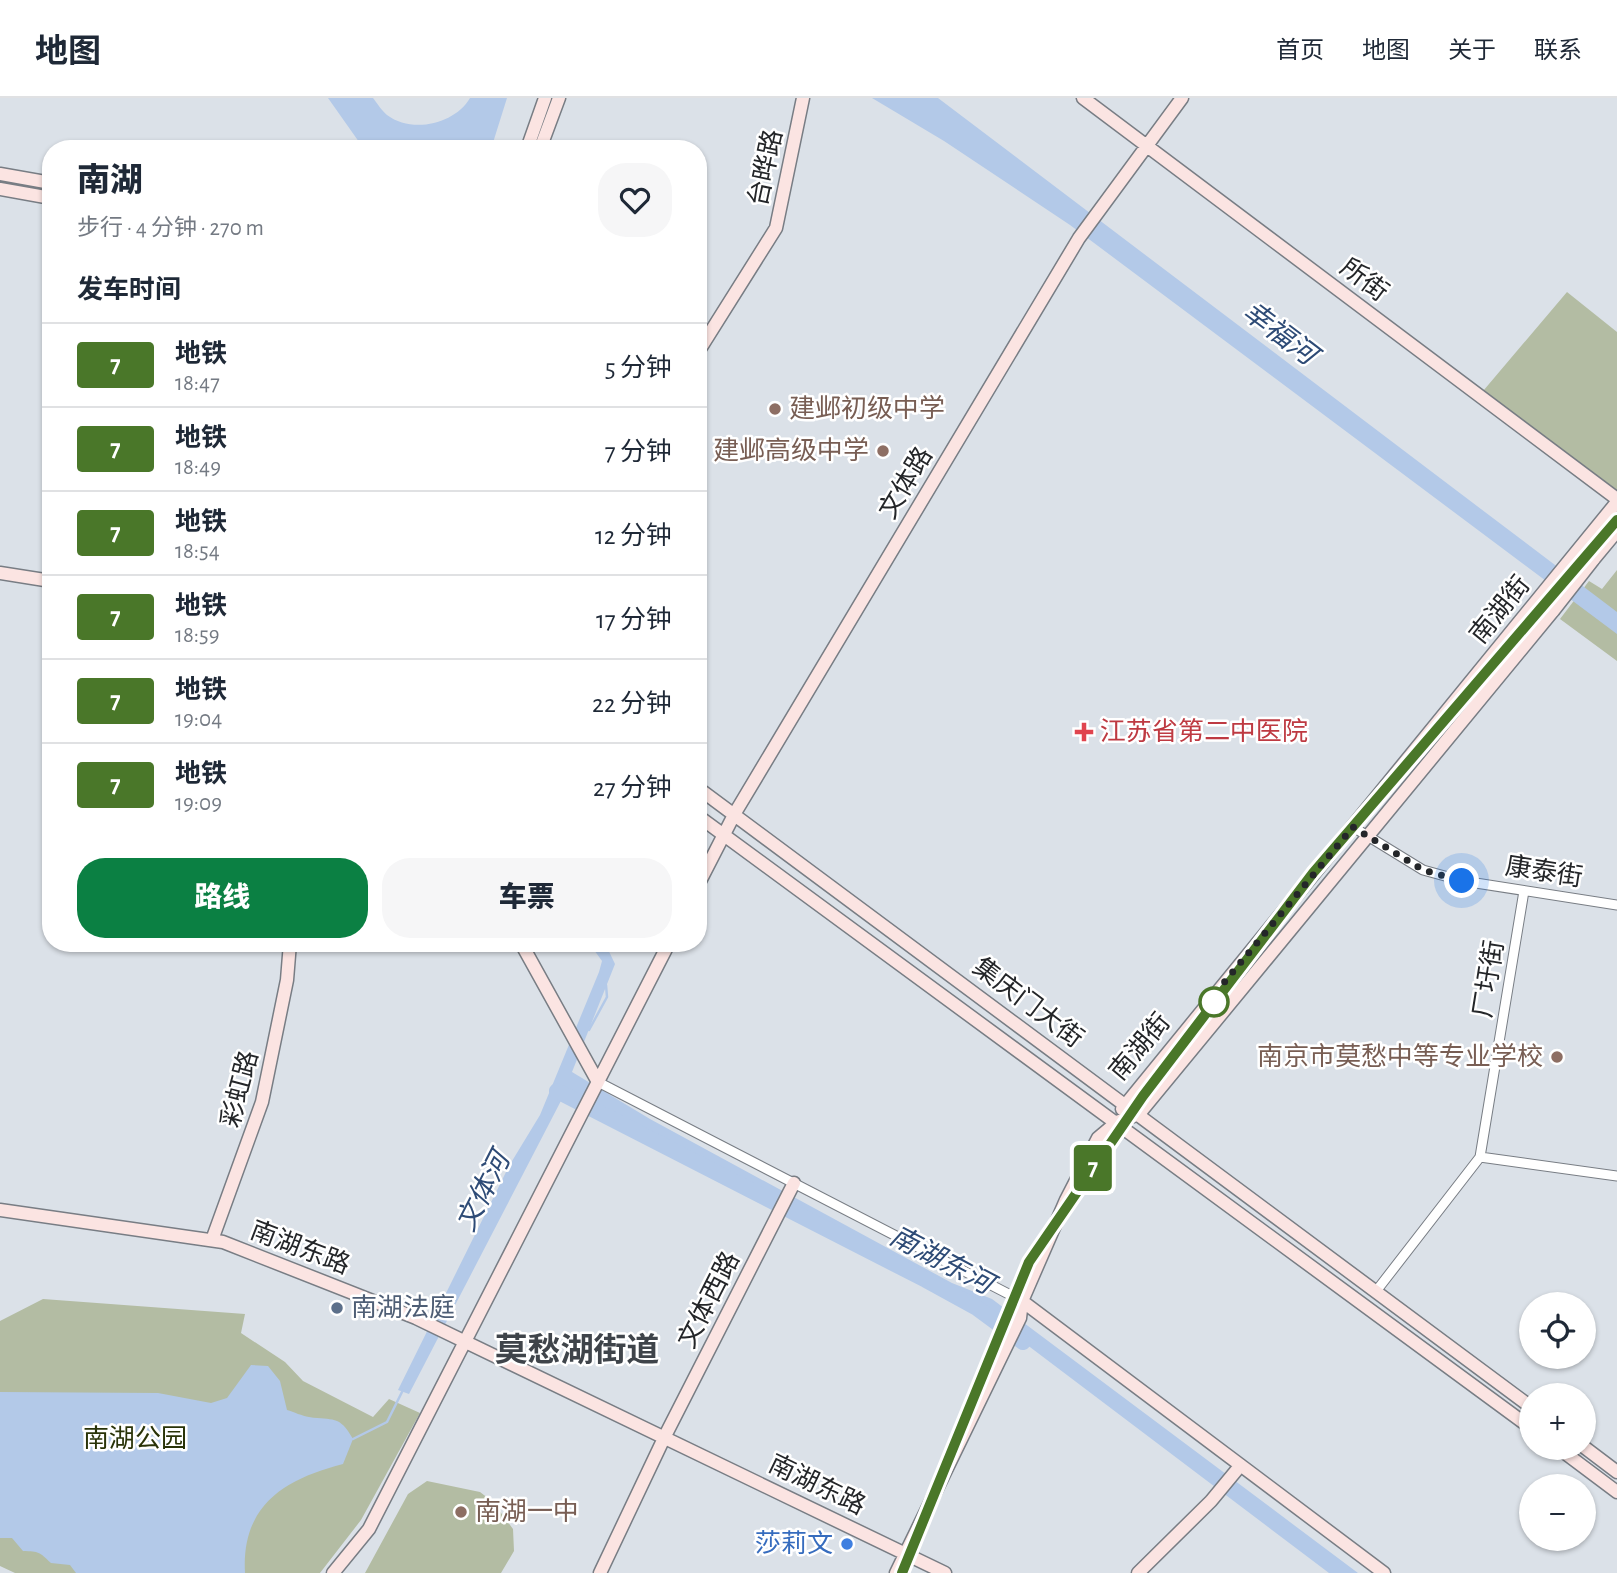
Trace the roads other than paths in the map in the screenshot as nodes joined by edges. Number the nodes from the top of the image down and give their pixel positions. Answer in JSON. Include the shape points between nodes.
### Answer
{"nodes":[{"id":1,"x":545,"y":98,"type":"edge"},
{"id":2,"x":559,"y":98,"type":"edge"},
{"id":3,"x":803,"y":98,"type":"edge"},
{"id":4,"x":1083,"y":98,"type":"edge"},
{"id":5,"x":1182,"y":98,"type":"edge"},
{"id":6,"x":530,"y":140,"type":"edge"},
{"id":7,"x":544,"y":140,"type":"edge"},
{"id":8,"x":1146,"y":146,"type":"junction"},
{"id":9,"x":0,"y":174,"type":"edge"},
{"id":10,"x":42,"y":181,"type":"edge"},
{"id":11,"x":0,"y":189,"type":"edge"},
{"id":12,"x":42,"y":196,"type":"edge"},
{"id":13,"x":707,"y":338,"type":"edge"},
{"id":14,"x":1617,"y":500,"type":"edge"},
{"id":15,"x":1617,"y":531,"type":"edge"},
{"id":16,"x":0,"y":573,"type":"edge"},
{"id":17,"x":42,"y":580,"type":"edge"},
{"id":18,"x":707,"y":794,"type":"edge"},
{"id":19,"x":735,"y":813,"type":"junction"},
{"id":20,"x":707,"y":822,"type":"edge"},
{"id":21,"x":1353,"y":827,"type":"junction"},
{"id":22,"x":724,"y":834,"type":"junction"},
{"id":23,"x":1368,"y":838,"type":"junction"},
{"id":24,"x":707,"y":867,"type":"edge"},
{"id":25,"x":1524,"y":891,"type":"junction"},
{"id":26,"x":1617,"y":905,"type":"edge"},
{"id":27,"x":289,"y":952,"type":"edge"},
{"id":28,"x":526,"y":952,"type":"edge"},
{"id":29,"x":664,"y":952,"type":"edge"},
{"id":30,"x":597,"y":1084,"type":"junction"},
{"id":31,"x":1124,"y":1103,"type":"junction"},
{"id":32,"x":1139,"y":1114,"type":"junction"},
{"id":33,"x":1117,"y":1122,"type":"junction"},
{"id":34,"x":1480,"y":1157,"type":"junction"},
{"id":35,"x":1617,"y":1176,"type":"edge"},
{"id":36,"x":791,"y":1189,"type":"junction"},
{"id":37,"x":0,"y":1210,"type":"edge"},
{"id":38,"x":212,"y":1240,"type":"junction"},
{"id":39,"x":1377,"y":1290,"type":"junction"},
{"id":40,"x":1022,"y":1301,"type":"junction"},
{"id":41,"x":465,"y":1342,"type":"junction"},
{"id":42,"x":1519,"y":1398,"type":"edge"},
{"id":43,"x":1519,"y":1419,"type":"edge"},
{"id":44,"x":665,"y":1436,"type":"junction"},
{"id":45,"x":1596,"y":1456,"type":"edge"},
{"id":46,"x":1575,"y":1460,"type":"edge"},
{"id":47,"x":1240,"y":1466,"type":"junction"},
{"id":48,"x":1617,"y":1472,"type":"edge"},
{"id":49,"x":1617,"y":1492,"type":"edge"},
{"id":50,"x":906,"y":1553,"type":"junction"},
{"id":51,"x":333,"y":1573,"type":"edge"},
{"id":52,"x":600,"y":1573,"type":"edge"},
{"id":53,"x":896,"y":1573,"type":"edge"},
{"id":54,"x":944,"y":1573,"type":"edge"},
{"id":55,"x":1138,"y":1573,"type":"edge"},
{"id":56,"x":1384,"y":1573,"type":"edge"}],
"edges":[{"from":1,"to":6,"type":"main road"},
{"from":2,"to":7,"type":"main road"},
{"from":3,"to":13,"type":"main road","name":"台晔路","via":[[776,228]]},
{"from":4,"to":8,"type":"main road","name":"所街"},
{"from":5,"to":8,"type":"main road","name":"文体路"},
{"from":8,"to":14,"type":"main road","name":"所街"},
{"from":8,"to":19,"type":"main road","name":"文体路","via":[[1081,235]]},
{"from":9,"to":10,"type":"main road"},
{"from":11,"to":12,"type":"main road"},
{"from":14,"to":21,"type":"main road","name":"南湖街"},
{"from":15,"to":23,"type":"main road","name":"南湖街","bridge":true},
{"from":16,"to":17,"type":"main road"},
{"from":18,"to":19,"type":"main road","name":"集庆门大街"},
{"from":19,"to":22,"type":"main road","name":"文体路"},
{"from":19,"to":31,"type":"main road","name":"集庆门大街"},
{"from":20,"to":22,"type":"main road","name":"集庆门大街"},
{"from":21,"to":23,"type":"street","name":"康泰街"},
{"from":21,"to":31,"type":"main road","name":"南湖街"},
{"from":22,"to":24,"type":"main road","name":"文体路"},
{"from":22,"to":33,"type":"main road","name":"集庆门大街"},
{"from":23,"to":25,"type":"street","name":"康泰街","via":[[1423,870]]},
{"from":23,"to":32,"type":"main road","name":"南湖街"},
{"from":25,"to":26,"type":"street","name":"康泰街"},
{"from":25,"to":34,"type":"street","name":"厂圩街"},
{"from":27,"to":38,"type":"main road","name":"彩虹路","via":[[262,1102]]},
{"from":28,"to":30,"type":"main road"},
{"from":29,"to":30,"type":"main road"},
{"from":30,"to":36,"type":"street"},
{"from":30,"to":41,"type":"main road"},
{"from":31,"to":32,"type":"main road","name":"集庆门大街"},
{"from":31,"to":33,"type":"main road","name":"南湖街"},
{"from":32,"to":33,"type":"main road","name":"南湖街"},
{"from":32,"to":39,"type":"main road","name":"集庆门大街"},
{"from":33,"to":40,"type":"main road","via":[[1098,1138]]},
{"from":33,"to":43,"type":"main road","name":"集庆门大街"},
{"from":34,"to":35,"type":"street"},
{"from":34,"to":39,"type":"street"},
{"from":36,"to":40,"type":"street"},
{"from":36,"to":44,"type":"main road","name":"文体西路"},
{"from":37,"to":38,"type":"main road","name":"南湖东路"},
{"from":38,"to":41,"type":"main road","name":"南湖东路","via":[[416,1318]]},
{"from":39,"to":42,"type":"main road","name":"集庆门大街"},
{"from":40,"to":47,"type":"main road"},
{"from":40,"to":50,"type":"main road","via":[[1020,1318]]},
{"from":41,"to":44,"type":"main road","name":"南湖东路"},
{"from":41,"to":51,"type":"main road","via":[[369,1529]]},
{"from":44,"to":50,"type":"main road","name":"南湖东路"},
{"from":44,"to":52,"type":"main road","name":"文体西路"},
{"from":45,"to":48,"type":"main road"},
{"from":46,"to":49,"type":"main road"},
{"from":47,"to":55,"type":"main road"},
{"from":47,"to":56,"type":"main road"},
{"from":50,"to":53,"type":"main road"},
{"from":50,"to":54,"type":"main road","name":"南湖东路"}]}
